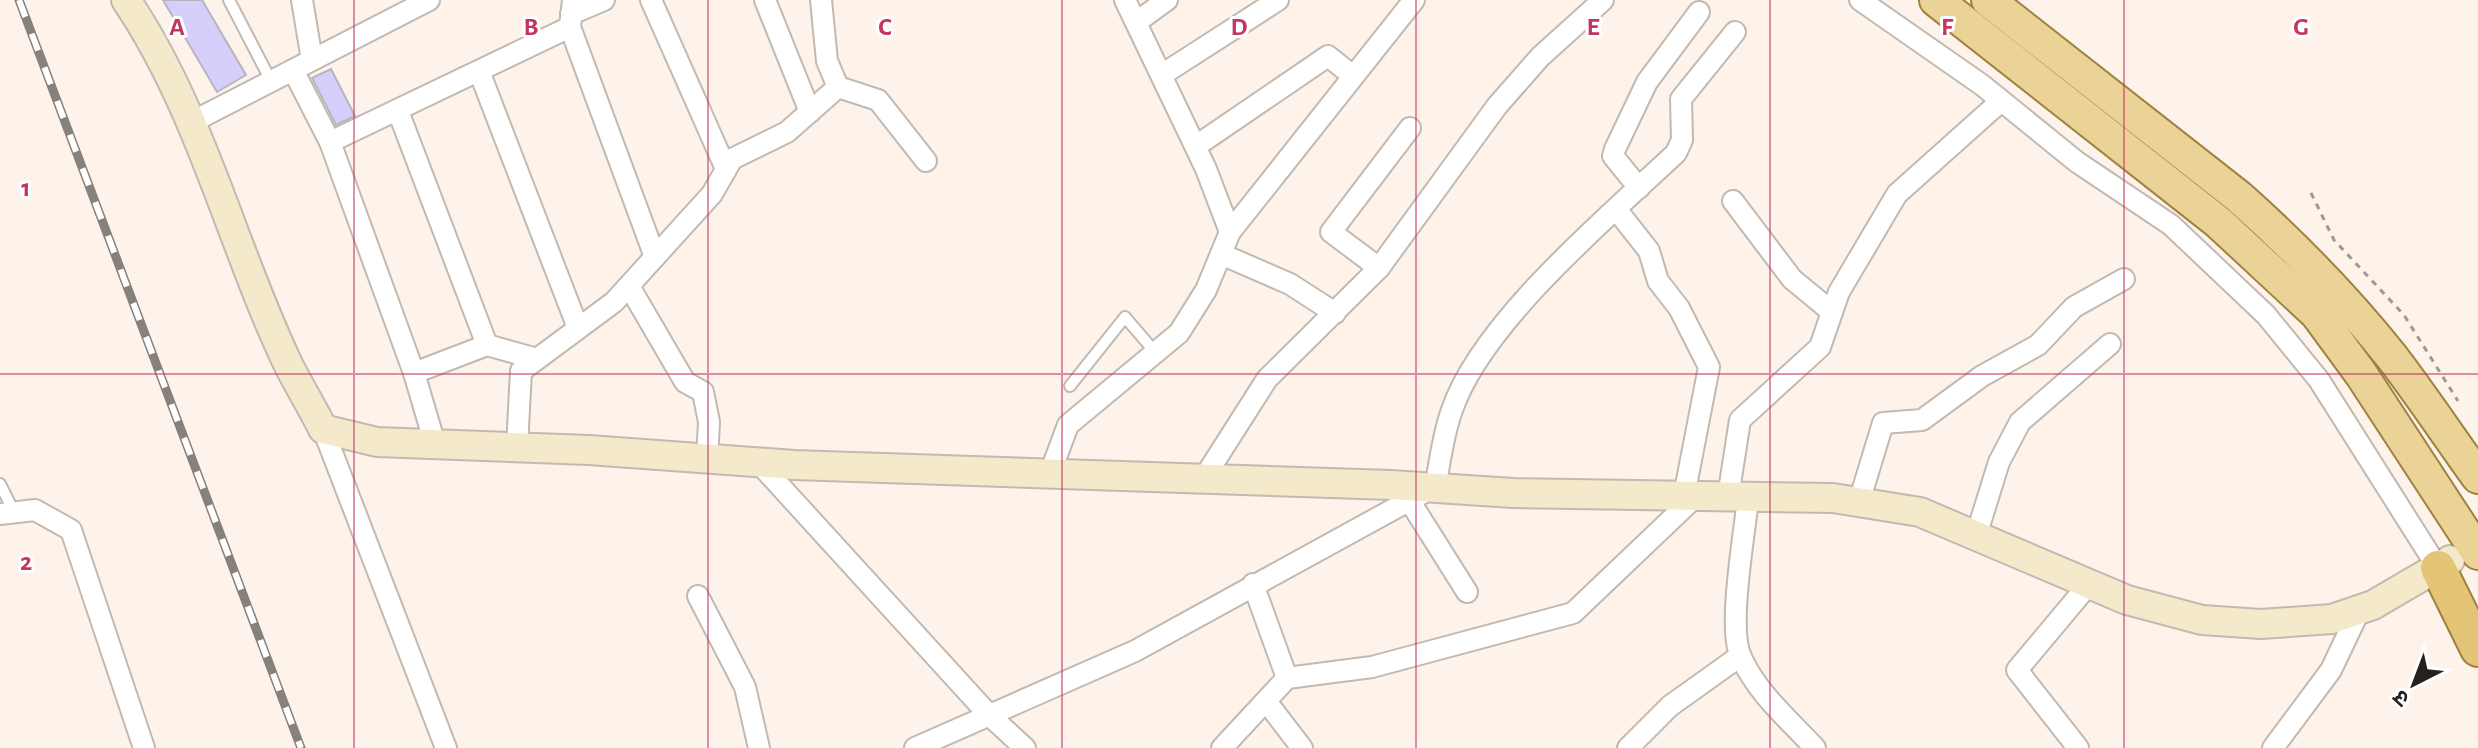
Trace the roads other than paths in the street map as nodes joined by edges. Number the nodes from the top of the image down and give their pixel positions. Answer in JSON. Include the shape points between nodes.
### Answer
{"nodes":[{"id":1,"x":126,"y":0,"type":"edge"},
{"id":2,"x":229,"y":0,"type":"edge"},
{"id":3,"x":302,"y":0,"type":"edge"},
{"id":4,"x":429,"y":0,"type":"edge"},
{"id":5,"x":604,"y":0,"type":"edge"},
{"id":6,"x":651,"y":0,"type":"edge"},
{"id":7,"x":765,"y":0,"type":"edge"},
{"id":8,"x":821,"y":0,"type":"edge"},
{"id":9,"x":1125,"y":0,"type":"edge"},
{"id":10,"x":1167,"y":0,"type":"edge"},
{"id":11,"x":1278,"y":0,"type":"edge"},
{"id":12,"x":1414,"y":0,"type":"edge"},
{"id":13,"x":1603,"y":0,"type":"edge"},
{"id":14,"x":1860,"y":0,"type":"edge"},
{"id":15,"x":1936,"y":0,"type":"edge"},
{"id":16,"x":1988,"y":0,"type":"edge"},
{"id":17,"x":1699,"y":12,"type":"dead end"},
{"id":18,"x":571,"y":14,"type":"edge"},
{"id":19,"x":1138,"y":21,"type":"junction"},
{"id":20,"x":1735,"y":32,"type":"dead end"},
{"id":21,"x":312,"y":60,"type":"junction"},
{"id":22,"x":293,"y":70,"type":"junction"},
{"id":23,"x":479,"y":71,"type":"junction"},
{"id":24,"x":1163,"y":74,"type":"junction"},
{"id":25,"x":1353,"y":76,"type":"junction"},
{"id":26,"x":271,"y":81,"type":"junction"},
{"id":27,"x":838,"y":87,"type":"junction"},
{"id":28,"x":2001,"y":101,"type":"junction"},
{"id":29,"x":398,"y":111,"type":"junction"},
{"id":30,"x":810,"y":112,"type":"junction"},
{"id":31,"x":190,"y":123,"type":"junction"},
{"id":32,"x":1410,"y":128,"type":"dead end"},
{"id":33,"x":330,"y":142,"type":"junction"},
{"id":34,"x":1196,"y":146,"type":"junction"},
{"id":35,"x":926,"y":161,"type":"dead end"},
{"id":36,"x":726,"y":169,"type":"junction"},
{"id":37,"x":1639,"y":188,"type":"junction"},
{"id":38,"x":1733,"y":201,"type":"dead end"},
{"id":39,"x":1616,"y":209,"type":"junction"},
{"id":40,"x":1230,"y":232,"type":"junction"},
{"id":41,"x":1221,"y":254,"type":"junction"},
{"id":42,"x":655,"y":257,"type":"junction"},
{"id":43,"x":1379,"y":268,"type":"junction"},
{"id":44,"x":2124,"y":279,"type":"dead end"},
{"id":45,"x":629,"y":286,"type":"junction"},
{"id":46,"x":1832,"y":312,"type":"junction"},
{"id":47,"x":1335,"y":313,"type":"junction"},
{"id":48,"x":578,"y":328,"type":"junction"},
{"id":49,"x":2110,"y":344,"type":"dead end"},
{"id":50,"x":487,"y":345,"type":"junction"},
{"id":51,"x":1155,"y":352,"type":"junction"},
{"id":52,"x":537,"y":359,"type":"junction"},
{"id":53,"x":414,"y":373,"type":"junction"},
{"id":54,"x":1070,"y":386,"type":"dead end"},
{"id":55,"x":323,"y":429,"type":"junction"},
{"id":56,"x":435,"y":444,"type":"junction"},
{"id":57,"x":517,"y":447,"type":"junction"},
{"id":58,"x":707,"y":459,"type":"junction"},
{"id":59,"x":759,"y":463,"type":"junction"},
{"id":60,"x":1049,"y":476,"type":"junction"},
{"id":61,"x":2478,"y":477,"type":"edge"},
{"id":62,"x":1202,"y":481,"type":"junction"},
{"id":63,"x":0,"y":484,"type":"edge"},
{"id":64,"x":1425,"y":492,"type":"junction"},
{"id":65,"x":1690,"y":496,"type":"junction"},
{"id":66,"x":1738,"y":497,"type":"junction"},
{"id":67,"x":1859,"y":502,"type":"junction"},
{"id":68,"x":6,"y":512,"type":"edge"},
{"id":69,"x":1976,"y":536,"type":"junction"},
{"id":70,"x":2455,"y":560,"type":"edge"},
{"id":71,"x":1253,"y":584,"type":"junction"},
{"id":72,"x":2089,"y":584,"type":"junction"},
{"id":73,"x":1467,"y":592,"type":"dead end"},
{"id":74,"x":698,"y":596,"type":"dead end"},
{"id":75,"x":2360,"y":609,"type":"junction"},
{"id":76,"x":2478,"y":649,"type":"edge"},
{"id":77,"x":1740,"y":656,"type":"junction"},
{"id":78,"x":1287,"y":678,"type":"junction"},
{"id":79,"x":1266,"y":701,"type":"junction"},
{"id":80,"x":989,"y":715,"type":"junction"},
{"id":81,"x":144,"y":748,"type":"edge"},
{"id":82,"x":446,"y":748,"type":"edge"},
{"id":83,"x":759,"y":748,"type":"edge"},
{"id":84,"x":915,"y":748,"type":"edge"},
{"id":85,"x":1025,"y":748,"type":"edge"},
{"id":86,"x":1222,"y":748,"type":"edge"},
{"id":87,"x":1302,"y":748,"type":"edge"},
{"id":88,"x":1628,"y":748,"type":"edge"},
{"id":89,"x":1815,"y":748,"type":"edge"},
{"id":90,"x":2078,"y":748,"type":"edge"},
{"id":91,"x":2273,"y":748,"type":"edge"}],
"edges":[{"from":1,"to":31,"type":"main road","via":[[152,39]]},
{"from":2,"to":26,"type":"lane"},
{"from":3,"to":21,"type":"street"},
{"from":4,"to":21,"type":"street"},
{"from":5,"to":18,"type":"street"},
{"from":6,"to":36,"type":"street"},
{"from":7,"to":30,"type":"street"},
{"from":8,"to":27,"type":"street","via":[[827,61]]},
{"from":9,"to":19,"type":"street"},
{"from":10,"to":19,"type":"street"},
{"from":11,"to":24,"type":"street"},
{"from":12,"to":25,"type":"street"},
{"from":13,"to":43,"type":"street","via":[[1549,47],[1497,106]]},
{"from":14,"to":28,"type":"street"},
{"from":15,"to":70,"type":"main road","via":[[2218,222],[2317,314],[2361,374]]},
{"from":16,"to":61,"type":"main road","via":[[2277,231],[2392,357]]},
{"from":17,"to":37,"type":"street","via":[[1647,82],[1615,149],[1616,164]]},
{"from":18,"to":23,"type":"street"},
{"from":18,"to":42,"type":"street"},
{"from":19,"to":24,"type":"street"},
{"from":20,"to":37,"type":"street","via":[[1681,99],[1681,147]]},
{"from":21,"to":22,"type":"street"},
{"from":22,"to":26,"type":"street"},
{"from":22,"to":33,"type":"street"},
{"from":23,"to":29,"type":"street"},
{"from":23,"to":48,"type":"street"},
{"from":24,"to":34,"type":"street"},
{"from":25,"to":34,"type":"street","via":[[1328,56]]},
{"from":25,"to":40,"type":"street"},
{"from":26,"to":31,"type":"street"},
{"from":27,"to":30,"type":"street"},
{"from":27,"to":35,"type":"street","via":[[878,100]]},
{"from":28,"to":46,"type":"street","via":[[1897,194]]},
{"from":28,"to":70,"type":"street","via":[[2077,162],[2171,225],[2272,322]]},
{"from":29,"to":33,"type":"street"},
{"from":29,"to":50,"type":"street"},
{"from":30,"to":36,"type":"street","via":[[787,132],[732,159]]},
{"from":31,"to":55,"type":"main road","via":[[288,363]]},
{"from":32,"to":43,"type":"street","via":[[1331,232]]},
{"from":33,"to":53,"type":"street"},
{"from":34,"to":40,"type":"street"},
{"from":36,"to":42,"type":"street","via":[[712,194]]},
{"from":37,"to":39,"type":"street"},
{"from":38,"to":46,"type":"street","via":[[1792,279]]},
{"from":39,"to":64,"type":"street","via":[[1485,348],[1452,409]]},
{"from":39,"to":65,"type":"street","via":[[1649,251],[1656,276],[1709,367]]},
{"from":40,"to":41,"type":"street"},
{"from":41,"to":47,"type":"street","via":[[1290,284]]},
{"from":41,"to":51,"type":"street","via":[[1179,333]]},
{"from":42,"to":45,"type":"street"},
{"from":43,"to":47,"type":"street"},
{"from":44,"to":67,"type":"street","via":[[2074,307],[2038,345],[1982,376],[1922,420],[1883,423]]},
{"from":45,"to":48,"type":"street"},
{"from":45,"to":58,"type":"street","via":[[685,382],[703,392],[709,422]]},
{"from":46,"to":66,"type":"street","via":[[1820,347],[1740,420]]},
{"from":47,"to":62,"type":"street","via":[[1267,379]]},
{"from":48,"to":52,"type":"street"},
{"from":49,"to":69,"type":"street","via":[[2020,422],[1999,462]]},
{"from":50,"to":52,"type":"street"},
{"from":50,"to":53,"type":"street"},
{"from":51,"to":54,"type":"lane","via":[[1130,319],[1121,319]]},
{"from":51,"to":60,"type":"street","via":[[1068,425]]},
{"from":52,"to":57,"type":"street","via":[[521,371]]},
{"from":53,"to":56,"type":"street"},
{"from":55,"to":56,"type":"main road","via":[[377,442]]},
{"from":55,"to":82,"type":"street"},
{"from":56,"to":57,"type":"main road"},
{"from":57,"to":58,"type":"main road"},
{"from":58,"to":59,"type":"main road"},
{"from":59,"to":60,"type":"main road"},
{"from":59,"to":80,"type":"street"},
{"from":60,"to":62,"type":"main road"},
{"from":62,"to":64,"type":"main road"},
{"from":63,"to":68,"type":"lane"},
{"from":64,"to":65,"type":"main road"},
{"from":64,"to":71,"type":"street"},
{"from":64,"to":73,"type":"street"},
{"from":65,"to":66,"type":"main road"},
{"from":65,"to":78,"type":"street","via":[[1573,613],[1372,667]]},
{"from":66,"to":67,"type":"main road"},
{"from":66,"to":77,"type":"street"},
{"from":67,"to":69,"type":"main road","via":[[1920,512]]},
{"from":68,"to":81,"type":"street","via":[[35,510],[71,530]]},
{"from":69,"to":72,"type":"main road"},
{"from":70,"to":75,"type":"main road"},
{"from":70,"to":76,"type":"highway"},
{"from":71,"to":78,"type":"street"},
{"from":71,"to":80,"type":"street","via":[[1135,651]]},
{"from":72,"to":75,"type":"main road","via":[[2202,620],[2261,624],[2332,619]]},
{"from":72,"to":90,"type":"street","via":[[2017,670]]},
{"from":74,"to":83,"type":"street","via":[[745,687]]},
{"from":75,"to":91,"type":"street","via":[[2331,670]]},
{"from":77,"to":88,"type":"street","via":[[1670,706]]},
{"from":77,"to":89,"type":"street","via":[[1768,699]]},
{"from":78,"to":79,"type":"street"},
{"from":79,"to":86,"type":"street"},
{"from":79,"to":87,"type":"street"},
{"from":80,"to":84,"type":"street"},
{"from":80,"to":85,"type":"street"}]}
